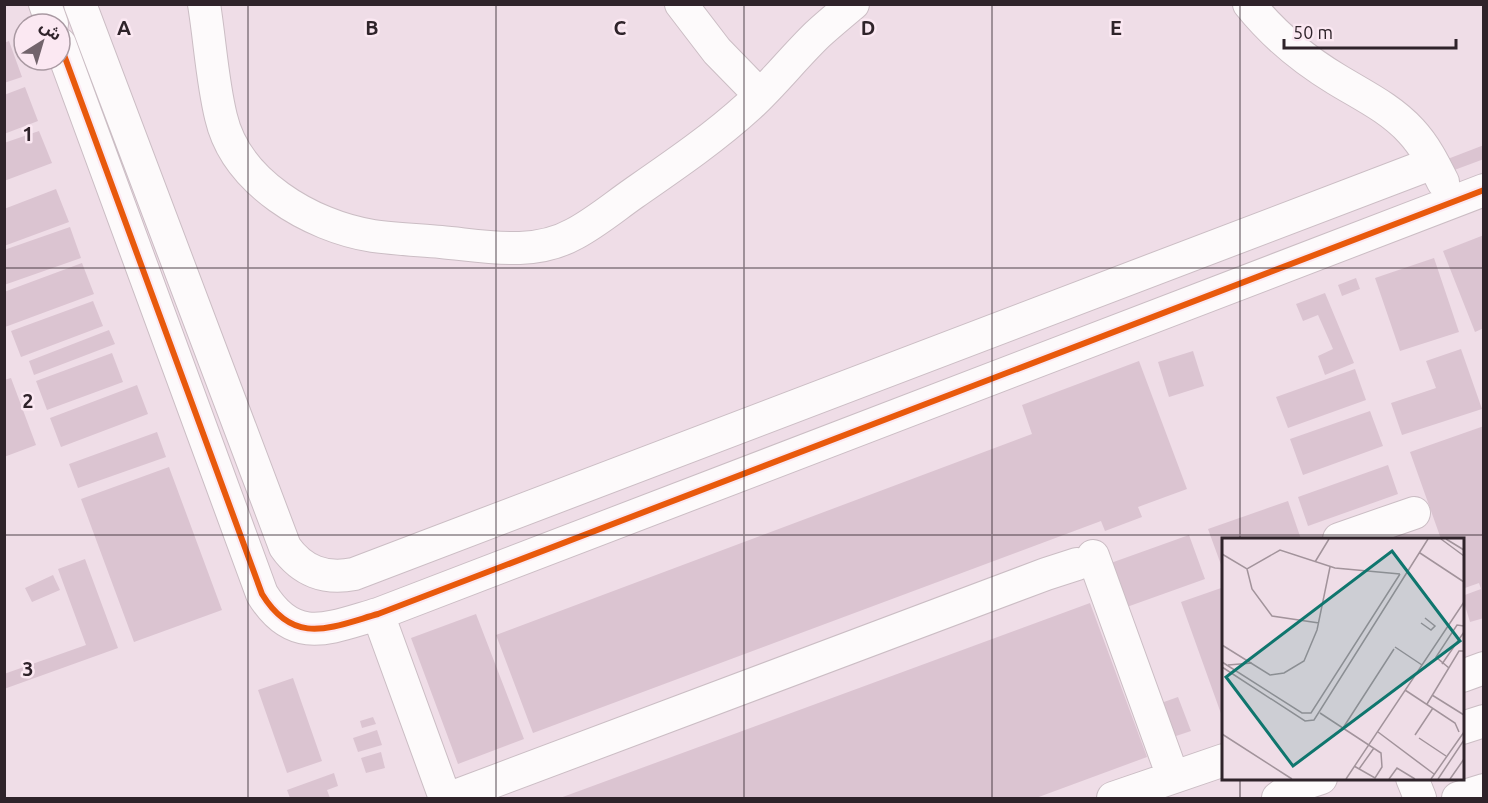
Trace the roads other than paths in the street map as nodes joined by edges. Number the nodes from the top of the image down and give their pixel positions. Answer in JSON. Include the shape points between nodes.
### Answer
{"nodes":[{"id":1,"x":80,"y":4,"type":"edge"},
{"id":2,"x":182,"y":4,"type":"edge"},
{"id":3,"x":681,"y":4,"type":"edge"},
{"id":4,"x":853,"y":4,"type":"edge"},
{"id":5,"x":1249,"y":4,"type":"edge"},
{"id":6,"x":206,"y":18,"type":"edge"},
{"id":7,"x":70,"y":72,"type":"edge"},
{"id":8,"x":760,"y":95,"type":"junction"},
{"id":9,"x":1434,"y":163,"type":"junction"},
{"id":10,"x":1484,"y":190,"type":"edge"},
{"id":11,"x":1453,"y":202,"type":"junction"},
{"id":12,"x":1397,"y":525,"type":"edge"},
{"id":13,"x":1343,"y":538,"type":"edge"},
{"id":14,"x":378,"y":614,"type":"junction"},
{"id":15,"x":1484,"y":668,"type":"edge"},
{"id":16,"x":1464,"y":675,"type":"edge"},
{"id":17,"x":1484,"y":721,"type":"edge"},
{"id":18,"x":1464,"y":727,"type":"edge"},
{"id":19,"x":1222,"y":761,"type":"edge"},
{"id":20,"x":1173,"y":777,"type":"junction"},
{"id":21,"x":1316,"y":779,"type":"edge"},
{"id":22,"x":1413,"y":779,"type":"edge"},
{"id":23,"x":1484,"y":790,"type":"edge"},
{"id":24,"x":445,"y":798,"type":"edge"},
{"id":25,"x":450,"y":798,"type":"edge"},
{"id":26,"x":1113,"y":798,"type":"edge"},
{"id":27,"x":1278,"y":798,"type":"edge"},
{"id":28,"x":1420,"y":798,"type":"edge"},
{"id":29,"x":1458,"y":798,"type":"edge"}],
"edges":[{"from":1,"to":9,"type":"street","via":[[285,547],[300,564],[331,577],[354,574]]},
{"from":2,"to":6,"type":"street"},
{"from":3,"to":8,"type":"street","via":[[717,51]]},
{"from":4,"to":8,"type":"street"},
{"from":5,"to":9,"type":"street","via":[[1308,61],[1396,117]]},
{"from":6,"to":8,"type":"street","via":[[221,117],[246,167],[270,191],[296,207],[372,236],[512,248],[559,241],[668,170]]},
{"from":7,"to":14,"type":"street","via":[[262,594],[285,621],[301,628],[319,630]]},
{"from":9,"to":11,"type":"street"},
{"from":10,"to":11,"type":"street"},
{"from":11,"to":14,"type":"street"},
{"from":12,"to":13,"type":"street"},
{"from":14,"to":24,"type":"street"},
{"from":15,"to":16,"type":"street"},
{"from":17,"to":18,"type":"street"},
{"from":19,"to":20,"type":"street"},
{"from":20,"to":25,"type":"street","via":[[1085,560]]},
{"from":20,"to":26,"type":"street"},
{"from":21,"to":27,"type":"street","via":[[1291,788]]},
{"from":22,"to":28,"type":"street"},
{"from":23,"to":29,"type":"street"}]}
